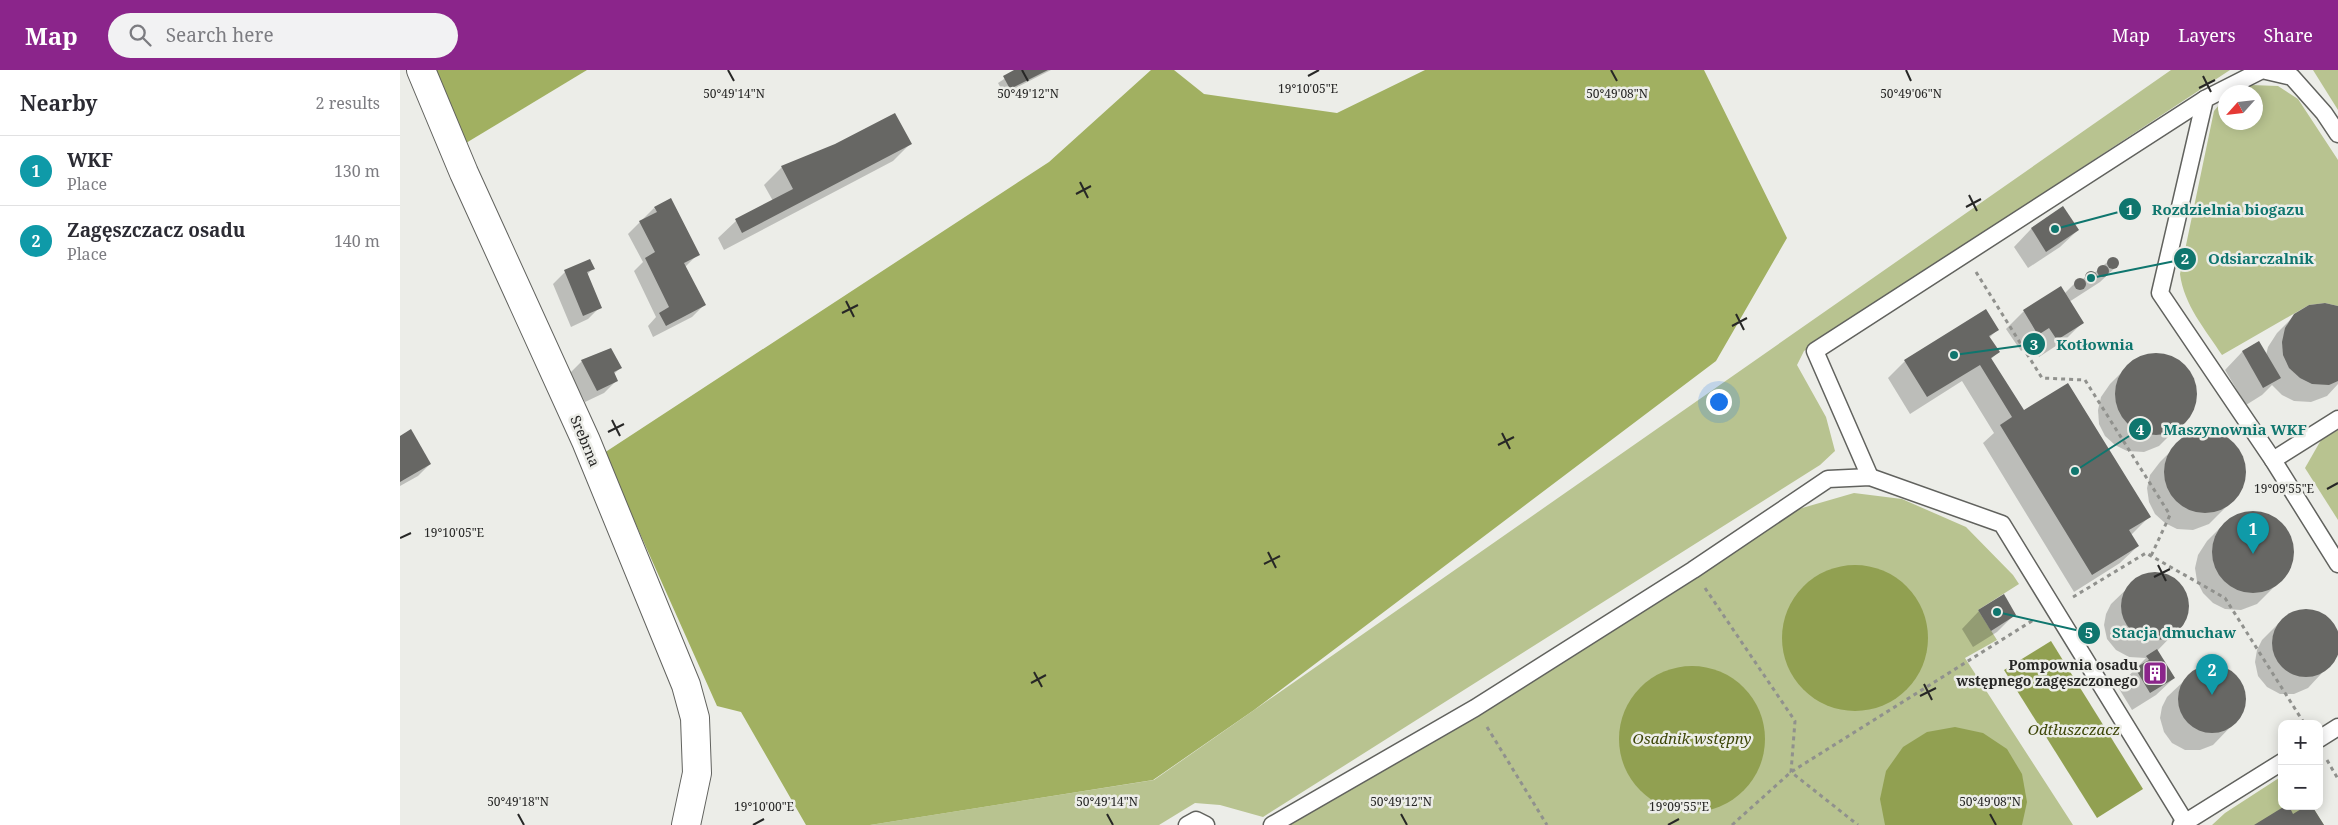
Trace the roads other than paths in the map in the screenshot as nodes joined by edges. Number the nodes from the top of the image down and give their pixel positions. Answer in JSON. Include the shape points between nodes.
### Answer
{"nodes":[{"id":1,"x":421,"y":70,"type":"edge"},
{"id":2,"x":2205,"y":99,"type":"junction"},
{"id":3,"x":2338,"y":134,"type":"edge"},
{"id":4,"x":2338,"y":419,"type":"edge"},
{"id":5,"x":2272,"y":460,"type":"junction"},
{"id":6,"x":1870,"y":477,"type":"junction"},
{"id":7,"x":2338,"y":564,"type":"edge"},
{"id":8,"x":2338,"y":727,"type":"edge"},
{"id":9,"x":2323,"y":736,"type":"edge"},
{"id":10,"x":2278,"y":765,"type":"edge"},
{"id":11,"x":2184,"y":824,"type":"edge"},
{"id":12,"x":686,"y":825,"type":"edge"},
{"id":13,"x":1187,"y":825,"type":"edge"},
{"id":14,"x":1206,"y":825,"type":"edge"},
{"id":15,"x":1272,"y":825,"type":"edge"}],
"edges":[{"from":1,"to":12,"type":"street","name":"Srebrna","via":[[464,173],[586,441],[686,685],[695,718],[697,773]]},
{"from":2,"to":3,"type":"lane","via":[[2262,70],[2292,77],[2324,112]]},
{"from":2,"to":5,"type":"lane","via":[[2160,293]]},
{"from":2,"to":6,"type":"lane","via":[[1815,351]]},
{"from":4,"to":5,"type":"lane"},
{"from":5,"to":7,"type":"lane"},
{"from":6,"to":11,"type":"lane","via":[[2002,524]]},
{"from":6,"to":15,"type":"lane","via":[[1828,479],[1693,570],[1475,708]]},
{"from":8,"to":9,"type":"lane"},
{"from":10,"to":11,"type":"lane"},
{"from":13,"to":14,"type":"lane","via":[[1196,820]]}]}
